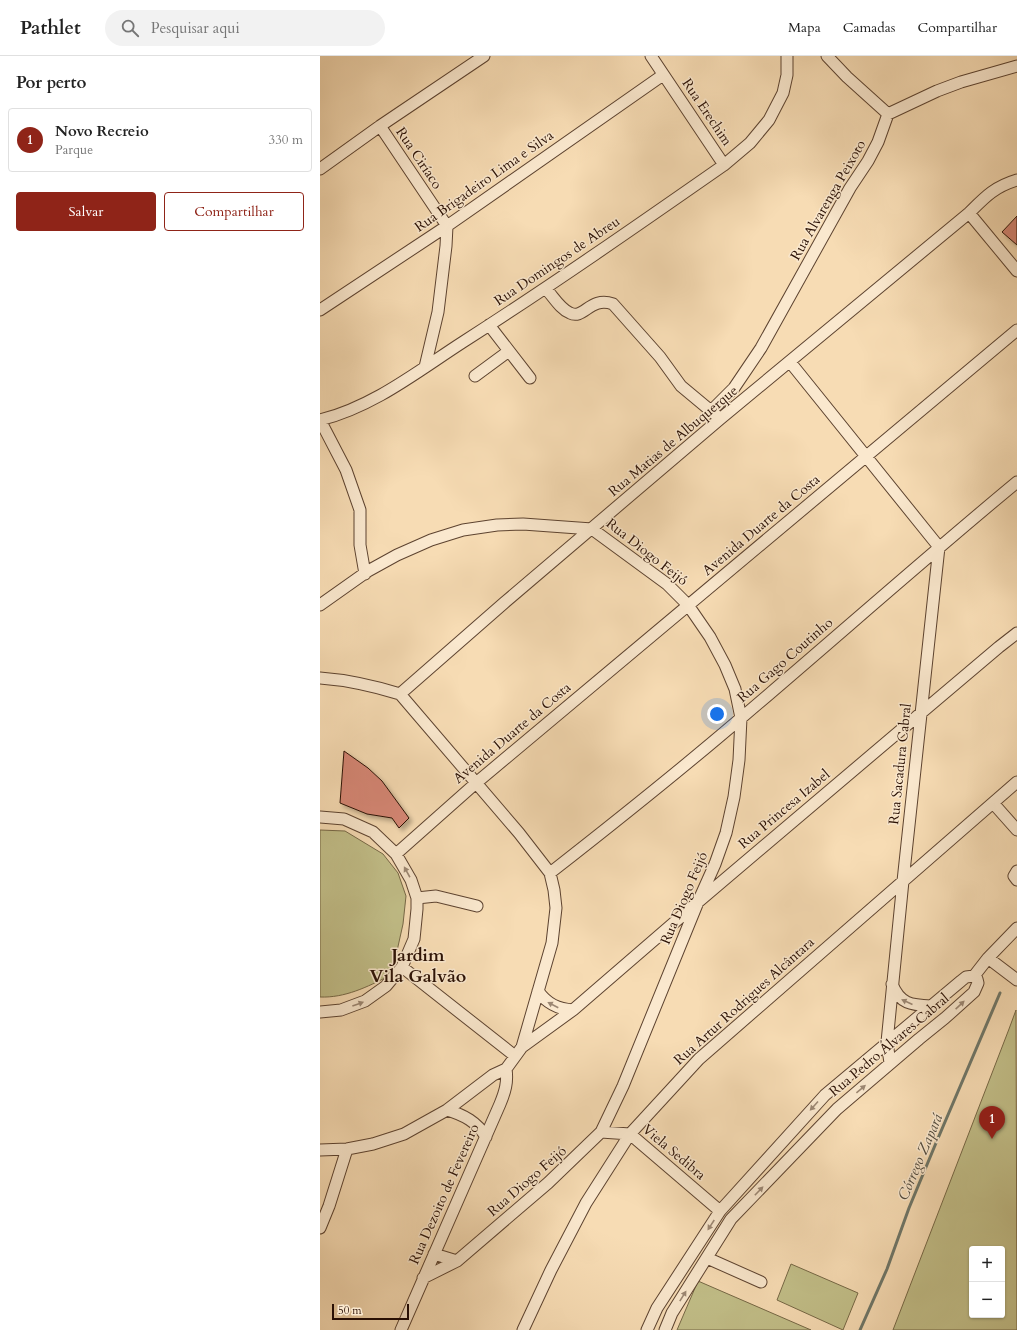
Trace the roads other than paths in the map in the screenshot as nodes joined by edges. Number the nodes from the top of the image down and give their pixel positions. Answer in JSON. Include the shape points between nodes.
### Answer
{"nodes":[{"id":1,"x":484,"y":56,"type":"edge"},
{"id":2,"x":651,"y":56,"type":"edge"},
{"id":3,"x":787,"y":56,"type":"edge"},
{"id":4,"x":827,"y":56,"type":"edge"},
{"id":5,"x":1017,"y":66,"type":"edge"},
{"id":6,"x":663,"y":75,"type":"junction"},
{"id":7,"x":888,"y":114,"type":"junction"},
{"id":8,"x":380,"y":126,"type":"junction"},
{"id":9,"x":724,"y":165,"type":"junction"},
{"id":10,"x":320,"y":169,"type":"edge"},
{"id":11,"x":1017,"y":180,"type":"edge"},
{"id":12,"x":969,"y":214,"type":"junction"},
{"id":13,"x":447,"y":226,"type":"junction"},
{"id":14,"x":1017,"y":271,"type":"edge"},
{"id":15,"x":546,"y":289,"type":"junction"},
{"id":16,"x":320,"y":310,"type":"edge"},
{"id":17,"x":489,"y":326,"type":"junction"},
{"id":18,"x":1017,"y":330,"type":"edge"},
{"id":19,"x":509,"y":351,"type":"junction"},
{"id":20,"x":790,"y":362,"type":"junction"},
{"id":21,"x":425,"y":367,"type":"junction"},
{"id":22,"x":475,"y":376,"type":"dead end"},
{"id":23,"x":530,"y":378,"type":"dead end"},
{"id":24,"x":712,"y":411,"type":"junction"},
{"id":25,"x":720,"y":419,"type":"junction"},
{"id":26,"x":320,"y":420,"type":"edge"},
{"id":27,"x":866,"y":457,"type":"junction"},
{"id":28,"x":1017,"y":482,"type":"edge"},
{"id":29,"x":592,"y":529,"type":"junction"},
{"id":30,"x":939,"y":547,"type":"junction"},
{"id":31,"x":365,"y":574,"type":"junction"},
{"id":32,"x":320,"y":605,"type":"edge"},
{"id":33,"x":688,"y":605,"type":"junction"},
{"id":34,"x":1017,"y":633,"type":"edge"},
{"id":35,"x":320,"y":678,"type":"edge"},
{"id":36,"x":400,"y":694,"type":"junction"},
{"id":37,"x":921,"y":713,"type":"junction"},
{"id":38,"x":741,"y":718,"type":"junction"},
{"id":39,"x":1017,"y":782,"type":"edge"},
{"id":40,"x":476,"y":783,"type":"junction"},
{"id":41,"x":993,"y":803,"type":"junction"},
{"id":42,"x":320,"y":816,"type":"edge"},
{"id":43,"x":1017,"y":830,"type":"edge"},
{"id":44,"x":396,"y":854,"type":"junction"},
{"id":45,"x":1017,"y":871,"type":"edge"},
{"id":46,"x":550,"y":873,"type":"junction"},
{"id":47,"x":1017,"y":880,"type":"edge"},
{"id":48,"x":903,"y":881,"type":"junction"},
{"id":49,"x":417,"y":898,"type":"junction"},
{"id":50,"x":698,"y":902,"type":"junction"},
{"id":51,"x":477,"y":906,"type":"dead end"},
{"id":52,"x":1017,"y":928,"type":"edge"},
{"id":53,"x":988,"y":958,"type":"junction"},
{"id":54,"x":402,"y":967,"type":"junction"},
{"id":55,"x":974,"y":976,"type":"junction"},
{"id":56,"x":1017,"y":980,"type":"edge"},
{"id":57,"x":892,"y":984,"type":"junction"},
{"id":58,"x":538,"y":991,"type":"junction"},
{"id":59,"x":930,"y":1006,"type":"junction"},
{"id":60,"x":573,"y":1010,"type":"junction"},
{"id":61,"x":320,"y":1012,"type":"edge"},
{"id":62,"x":887,"y":1042,"type":"junction"},
{"id":63,"x":522,"y":1047,"type":"junction"},
{"id":64,"x":514,"y":1056,"type":"junction"},
{"id":65,"x":890,"y":1063,"type":"junction"},
{"id":66,"x":506,"y":1069,"type":"junction"},
{"id":67,"x":447,"y":1110,"type":"junction"},
{"id":68,"x":799,"y":1124,"type":"junction"},
{"id":69,"x":602,"y":1132,"type":"junction"},
{"id":70,"x":630,"y":1134,"type":"junction"},
{"id":71,"x":812,"y":1135,"type":"junction"},
{"id":72,"x":486,"y":1138,"type":"junction"},
{"id":73,"x":347,"y":1149,"type":"junction"},
{"id":74,"x":320,"y":1150,"type":"edge"},
{"id":75,"x":720,"y":1211,"type":"junction"},
{"id":76,"x":320,"y":1228,"type":"edge"},
{"id":77,"x":434,"y":1254,"type":"junction"},
{"id":78,"x":707,"y":1258,"type":"junction"},
{"id":79,"x":457,"y":1261,"type":"junction"},
{"id":80,"x":423,"y":1278,"type":"junction"},
{"id":81,"x":761,"y":1282,"type":"dead end"},
{"id":82,"x":400,"y":1330,"type":"edge"},
{"id":83,"x":523,"y":1330,"type":"edge"},
{"id":84,"x":647,"y":1330,"type":"edge"},
{"id":85,"x":665,"y":1330,"type":"edge"}],
"edges":[{"from":1,"to":8,"type":"street"},
{"from":2,"to":6,"type":"street","name":"Rua Erechim"},
{"from":3,"to":9,"type":"street","name":"Rua Domingos de Abreu","via":[[787,75],[783,93],[769,120],[750,143]]},
{"from":4,"to":7,"type":"street"},
{"from":5,"to":7,"type":"street","via":[[961,82]]},
{"from":6,"to":9,"type":"street","name":"Rua Erechim"},
{"from":6,"to":13,"type":"street","name":"Rua Brigadeiro Lima e Silva"},
{"from":7,"to":24,"type":"street","name":"Rua Alvarenga Peixoto","via":[[868,161],[850,188],[761,348],[734,388]]},
{"from":8,"to":10,"type":"street"},
{"from":8,"to":13,"type":"street","name":"Rua Ciríaco"},
{"from":9,"to":15,"type":"street","name":"Rua Domingos de Abreu"},
{"from":11,"to":12,"type":"street","name":"Rua Matias de Albuquerque","via":[[992,191]]},
{"from":12,"to":14,"type":"street"},
{"from":12,"to":20,"type":"street","name":"Rua Matias de Albuquerque"},
{"from":13,"to":16,"type":"street","name":"Rua Brigadeiro Lima e Silva"},
{"from":13,"to":21,"type":"street","via":[[438,312]]},
{"from":15,"to":17,"type":"street","name":"Rua Domingos de Abreu"},
{"from":15,"to":24,"type":"street","via":[[571,314],[579,314],[596,303],[612,304],[660,357],[681,386]]},
{"from":17,"to":19,"type":"street"},
{"from":17,"to":21,"type":"street","name":"Rua Domingos de Abreu"},
{"from":18,"to":27,"type":"street","name":"Avenida Duarte da Costa"},
{"from":19,"to":22,"type":"street"},
{"from":19,"to":23,"type":"street"},
{"from":20,"to":25,"type":"street","name":"Rua Matias de Albuquerque"},
{"from":20,"to":27,"type":"street"},
{"from":21,"to":26,"type":"street","name":"Rua Domingos de Abreu","via":[[381,395],[336,416]]},
{"from":24,"to":25,"type":"street"},
{"from":25,"to":29,"type":"street","name":"Rua Matias de Albuquerque"},
{"from":26,"to":31,"type":"street","via":[[346,470],[360,510],[360,545]]},
{"from":27,"to":30,"type":"street"},
{"from":27,"to":33,"type":"street","name":"Avenida Duarte da Costa"},
{"from":28,"to":30,"type":"street","name":"Rua Gago Coutinho"},
{"from":29,"to":31,"type":"street","via":[[524,524],[463,530],[397,555]]},
{"from":29,"to":33,"type":"street","name":"Rua Diogo Feijó","via":[[667,584]]},
{"from":29,"to":36,"type":"street","name":"Rua Matias de Albuquerque"},
{"from":30,"to":37,"type":"street","name":"Rua Sacadura Cabral"},
{"from":30,"to":38,"type":"street","name":"Rua Gago Coutinho"},
{"from":31,"to":32,"type":"street"},
{"from":33,"to":38,"type":"street","name":"Rua Diogo Feijó","via":[[725,665],[735,689]]},
{"from":33,"to":40,"type":"street","name":"Avenida Duarte da Costa"},
{"from":34,"to":37,"type":"street","name":"Rua Princesa Izabel"},
{"from":35,"to":36,"type":"street","via":[[355,682]]},
{"from":36,"to":40,"type":"street"},
{"from":37,"to":48,"type":"street","name":"Rua Sacadura Cabral"},
{"from":37,"to":50,"type":"street","name":"Rua Princesa Izabel"},
{"from":38,"to":46,"type":"street","name":"Rua Gago Coutinho"},
{"from":38,"to":50,"type":"street","name":"Rua Diogo Feijó","via":[[739,760],[726,833]]},
{"from":39,"to":41,"type":"street","name":"Rua Artur Rodrigues Alcântara"},
{"from":40,"to":44,"type":"street","name":"Avenida Duarte da Costa"},
{"from":40,"to":46,"type":"street"},
{"from":41,"to":43,"type":"street"},
{"from":41,"to":48,"type":"street","name":"Rua Artur Rodrigues Alcântara"},
{"from":42,"to":44,"type":"street","via":[[344,819],[373,832]]},
{"from":49,"to":44,"type":"street","one_way":true,"via":[[411,880]]},
{"from":45,"to":47,"type":"street","via":[[1014,876]]},
{"from":46,"to":58,"type":"street","via":[[556,908],[552,943]]},
{"from":48,"to":57,"type":"street","name":"Rua Sacadura Cabral"},
{"from":48,"to":70,"type":"street","name":"Rua Artur Rodrigues Alcântara","via":[[699,1059]]},
{"from":49,"to":51,"type":"street","via":[[436,896]]},
{"from":49,"to":54,"type":"street","via":[[414,940]]},
{"from":50,"to":60,"type":"street","name":"Rua Princesa Izabel"},
{"from":50,"to":69,"type":"street","name":"Rua Diogo Feijó"},
{"from":52,"to":53,"type":"street","name":"Rua Pedro Álvares Cabral"},
{"from":53,"to":55,"type":"street","name":"Rua Pedro Álvares Cabral"},
{"from":53,"to":56,"type":"street"},
{"from":61,"to":54,"type":"street","one_way":true,"via":[[341,1010],[365,1001],[386,986]]},
{"from":54,"to":64,"type":"street"},
{"from":55,"to":59,"type":"street","name":"Rua Pedro Álvares Cabral","via":[[966,977]]},
{"from":65,"to":55,"type":"street","name":"Rua Pedro Álvares Cabral","one_way":true,"via":[[974,992],[978,983]]},
{"from":59,"to":57,"type":"street","one_way":true,"via":[[910,1004],[901,999]]},
{"from":57,"to":62,"type":"street","name":"Rua Sacadura Cabral"},
{"from":60,"to":58,"type":"street","one_way":true,"via":[[552,1005]]},
{"from":58,"to":63,"type":"street"},
{"from":59,"to":62,"type":"street","name":"Rua Pedro Álvares Cabral"},
{"from":60,"to":63,"type":"street","name":"Rua Princesa Izabel"},
{"from":62,"to":65,"type":"street","name":"Rua Sacadura Cabral"},
{"from":62,"to":68,"type":"street","name":"Rua Pedro Álvares Cabral","one_way":true,"via":[[825,1095]]},
{"from":63,"to":64,"type":"street","name":"Rua Princesa Izabel"},
{"from":64,"to":66,"type":"street","name":"Rua Princesa Izabel"},
{"from":71,"to":65,"type":"street","name":"Rua Pedro Álvares Cabral","one_way":true,"via":[[837,1109]]},
{"from":66,"to":67,"type":"street","via":[[493,1075]]},
{"from":66,"to":72,"type":"street","name":"Rua Dezoito de Fevereiro","via":[[506,1090]]},
{"from":67,"to":72,"type":"street","via":[[470,1119]]},
{"from":67,"to":73,"type":"street","via":[[404,1134]]},
{"from":68,"to":71,"type":"street"},
{"from":68,"to":75,"type":"street","name":"Rua Pedro Álvares Cabral"},
{"from":69,"to":70,"type":"street","name":"Viela Sedibra"},
{"from":69,"to":79,"type":"street","name":"Rua Diogo Feijó"},
{"from":70,"to":75,"type":"street","name":"Viela Sedibra"},
{"from":70,"to":83,"type":"street","name":"Rua Artur Rodrigues Alcântara","via":[[586,1203]]},
{"from":78,"to":71,"type":"street","name":"Rua Pedro Álvares Cabral","one_way":true,"via":[[731,1219]]},
{"from":72,"to":77,"type":"street","name":"Rua Dezoito de Fevereiro"},
{"from":73,"to":74,"type":"street"},
{"from":73,"to":76,"type":"street"},
{"from":75,"to":84,"type":"street","name":"Rua Pedro Álvares Cabral","one_way":true,"via":[[657,1308]]},
{"from":77,"to":79,"type":"street"},
{"from":77,"to":80,"type":"street","name":"Rua Dezoito de Fevereiro"},
{"from":78,"to":81,"type":"street"},
{"from":85,"to":78,"type":"street","name":"Rua Pedro Álvares Cabral","one_way":true,"via":[[672,1313]]},
{"from":79,"to":80,"type":"street","name":"Rua Diogo Feijó"},
{"from":80,"to":82,"type":"street","name":"Rua Dezoito de Fevereiro"}]}
